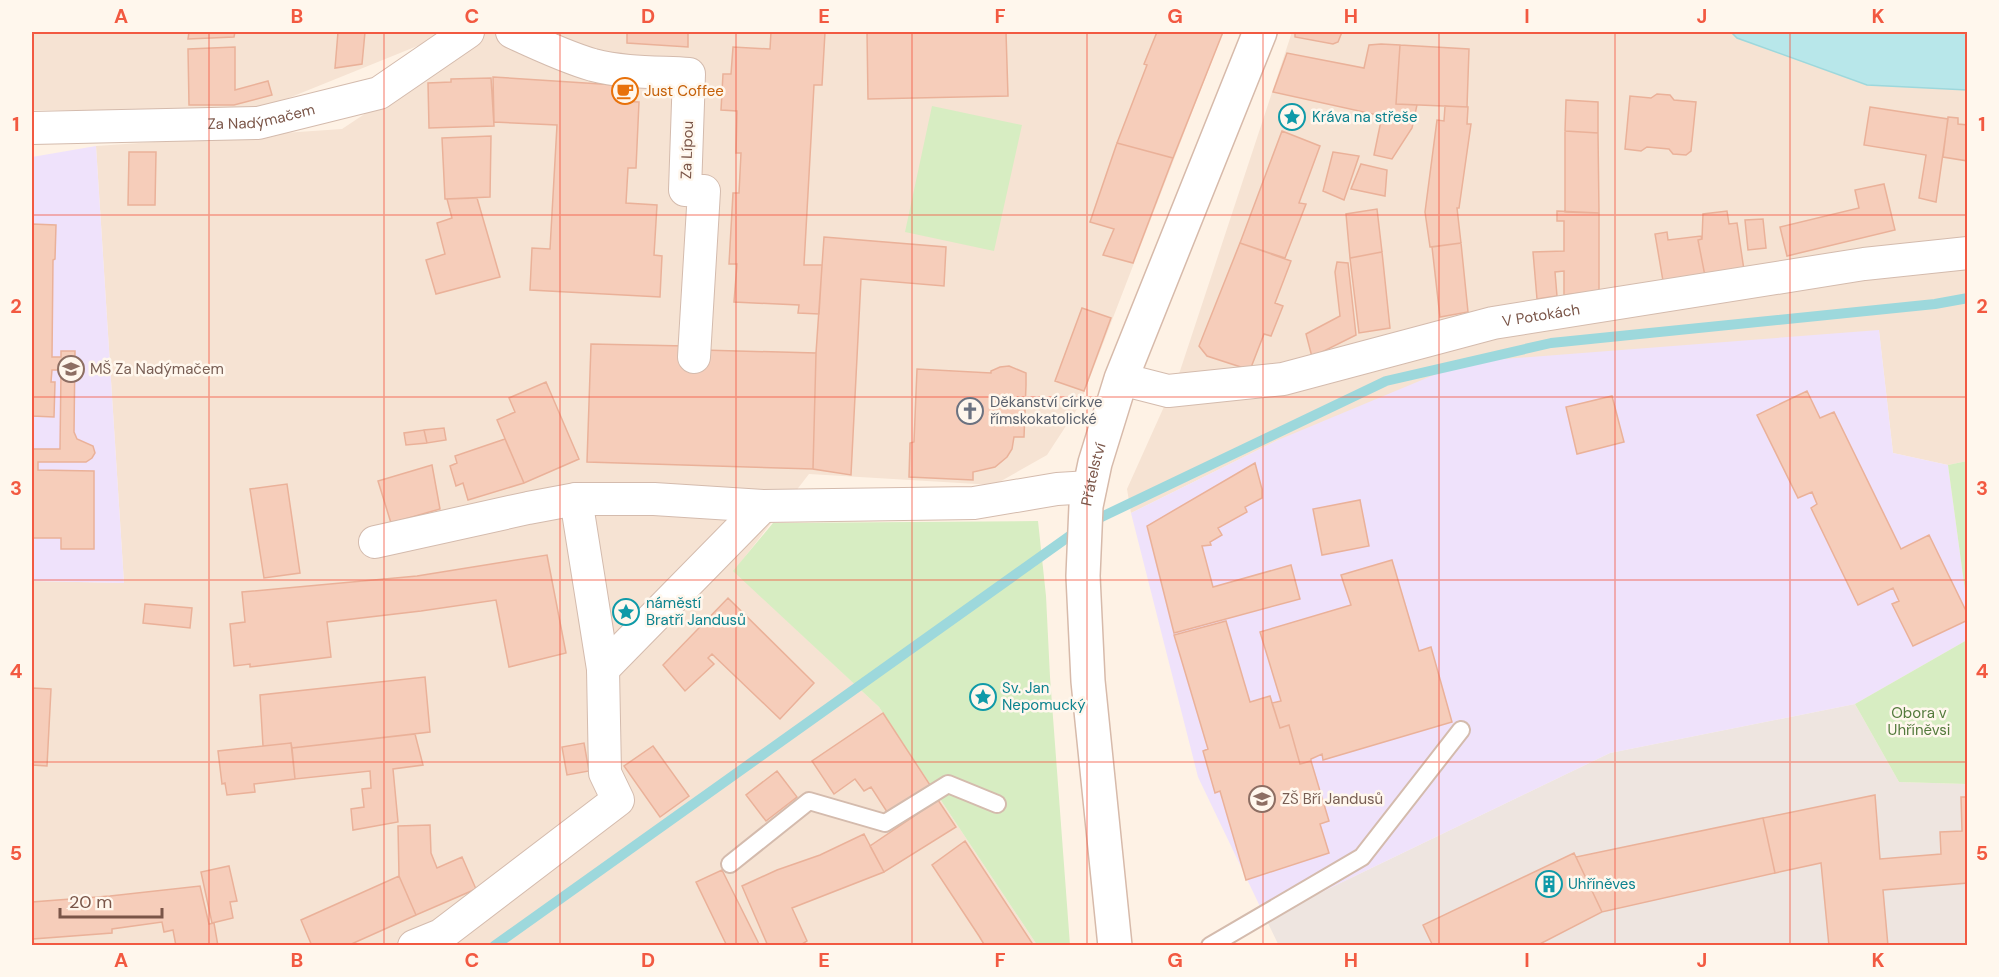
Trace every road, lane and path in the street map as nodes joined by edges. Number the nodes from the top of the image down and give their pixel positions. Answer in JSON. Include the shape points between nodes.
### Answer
{"nodes":[{"id":1,"x":468,"y":32,"type":"edge"},
{"id":2,"x":512,"y":32,"type":"edge"},
{"id":3,"x":1260,"y":32,"type":"edge"},
{"id":4,"x":32,"y":128,"type":"edge"},
{"id":5,"x":1968,"y":253,"type":"edge"},
{"id":6,"x":694,"y":357,"type":"dead end"},
{"id":7,"x":1121,"y":379,"type":"junction"},
{"id":8,"x":1088,"y":497,"type":"junction"},
{"id":9,"x":576,"y":499,"type":"junction"},
{"id":10,"x":763,"y":506,"type":"junction"},
{"id":11,"x":375,"y":542,"type":"dead end"},
{"id":12,"x":603,"y":669,"type":"junction"},
{"id":13,"x":1461,"y":730,"type":"dead end"},
{"id":14,"x":997,"y":804,"type":"dead end"},
{"id":15,"x":730,"y":864,"type":"dead end"},
{"id":16,"x":414,"y":945,"type":"edge"},
{"id":17,"x":1115,"y":945,"type":"edge"},
{"id":18,"x":1210,"y":945,"type":"edge"}],
"edges":[{"from":1,"to":4,"type":"street","name":"Za Nadýmačem","via":[[379,93],[258,123]]},
{"from":2,"to":6,"type":"street","name":"Za Lípou","via":[[594,65],[689,74],[685,190],[704,191]]},
{"from":3,"to":7,"type":"main road","name":"Přátelství"},
{"from":5,"to":7,"type":"street","name":"V Potokách","via":[[1864,264],[1493,324],[1283,379],[1168,392]]},
{"from":7,"to":8,"type":"main road","name":"Přátelství"},
{"from":8,"to":10,"type":"street","via":[[1057,489],[974,503]]},
{"from":8,"to":17,"type":"main road","name":"Přátelství","via":[[1083,576],[1088,681]]},
{"from":9,"to":10,"type":"street"},
{"from":9,"to":11,"type":"street"},
{"from":9,"to":12,"type":"street"},
{"from":10,"to":12,"type":"street"},
{"from":12,"to":16,"type":"street","via":[[606,773],[618,800],[441,935]]},
{"from":13,"to":18,"type":"lane","via":[[1362,858]]},
{"from":14,"to":15,"type":"lane","via":[[948,784],[885,823],[809,801]]}]}
